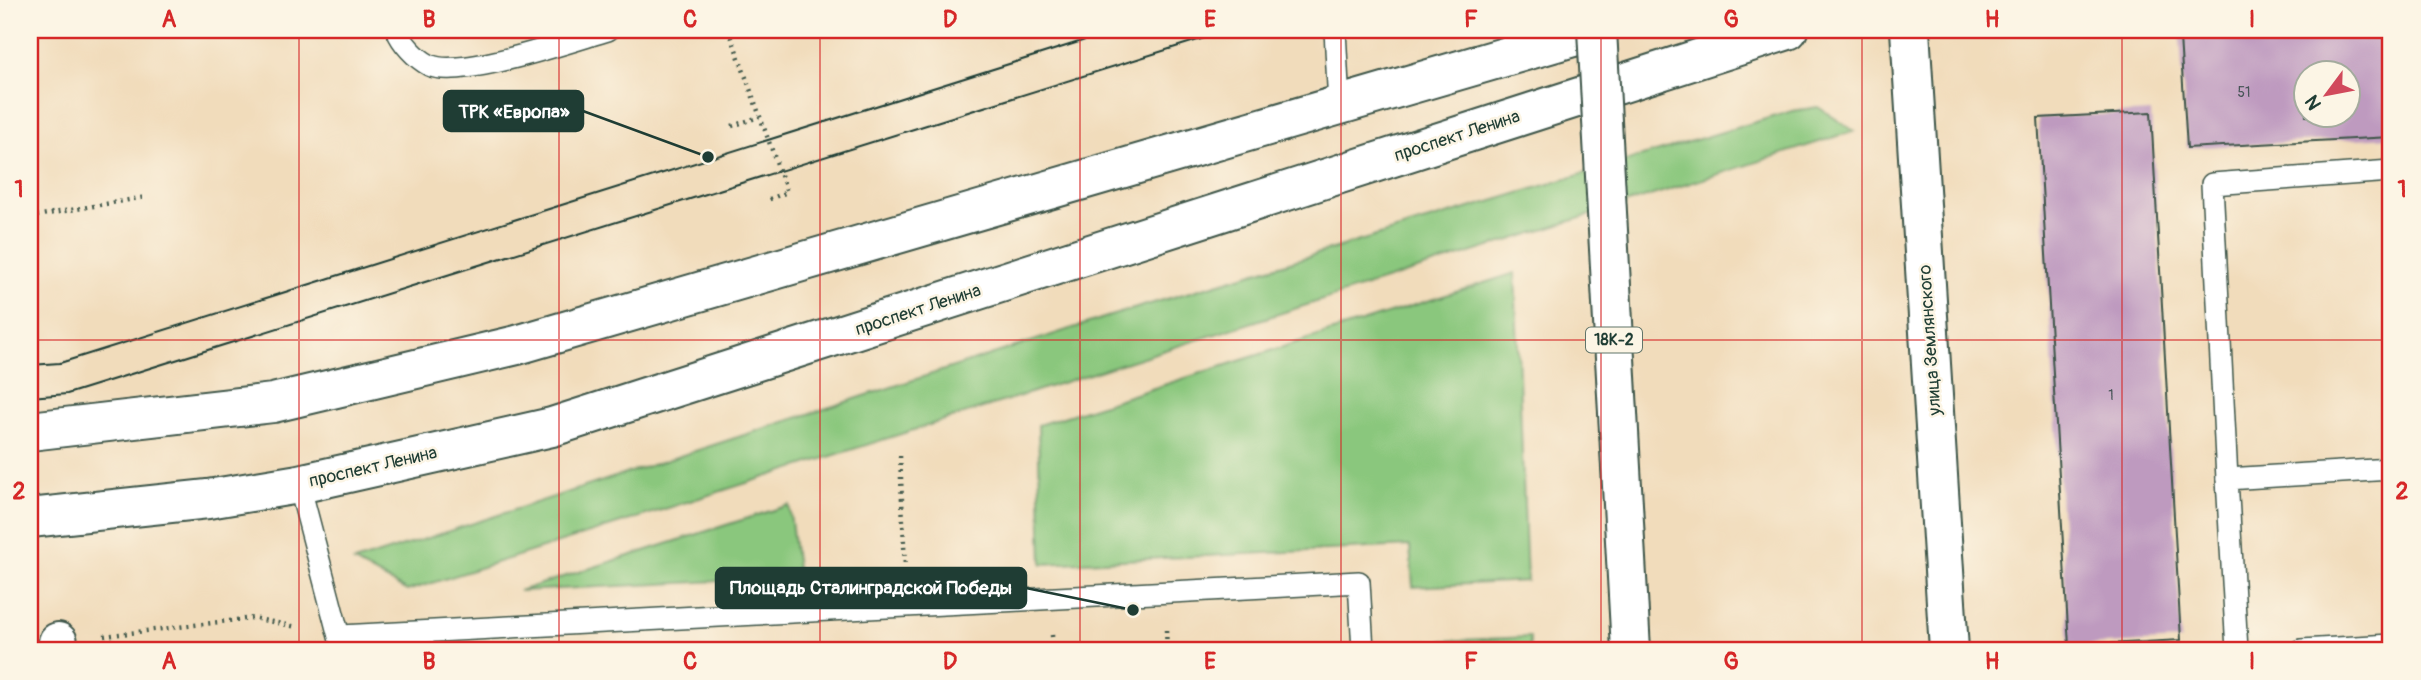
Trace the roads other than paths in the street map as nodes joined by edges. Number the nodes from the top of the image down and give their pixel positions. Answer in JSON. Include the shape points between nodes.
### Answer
{"nodes":[{"id":1,"x":397,"y":30,"type":"edge"},
{"id":2,"x":608,"y":30,"type":"edge"},
{"id":3,"x":1335,"y":30,"type":"edge"},
{"id":4,"x":1597,"y":30,"type":"edge"},
{"id":5,"x":1788,"y":30,"type":"edge"},
{"id":6,"x":1909,"y":30,"type":"edge"},
{"id":7,"x":1339,"y":105,"type":"junction"},
{"id":8,"x":2391,"y":171,"type":"edge"},
{"id":9,"x":30,"y":431,"type":"edge"},
{"id":10,"x":2391,"y":469,"type":"edge"},
{"id":11,"x":2227,"y":479,"type":"junction"},
{"id":12,"x":299,"y":484,"type":"junction"},
{"id":13,"x":30,"y":518,"type":"edge"},
{"id":14,"x":341,"y":643,"type":"edge"},
{"id":15,"x":2391,"y":645,"type":"edge"},
{"id":16,"x":1363,"y":650,"type":"edge"},
{"id":17,"x":1631,"y":650,"type":"edge"},
{"id":18,"x":1949,"y":650,"type":"edge"},
{"id":19,"x":2237,"y":650,"type":"edge"},
{"id":20,"x":2301,"y":650,"type":"edge"}],
"edges":[{"from":1,"to":2,"type":"lane","via":[[401,41],[430,66],[459,69]]},
{"from":3,"to":7,"type":"lane"},
{"from":4,"to":7,"type":"main road"},
{"from":4,"to":17,"type":"main road","number":"18К-2","bridge":true},
{"from":5,"to":12,"type":"main road","name":"проспект Ленина","via":[[552,427]]},
{"from":6,"to":18,"type":"main road","name":"улица Землянского"},
{"from":7,"to":9,"type":"main road","via":[[517,345],[273,403]]},
{"from":8,"to":11,"type":"lane","via":[[2212,184]]},
{"from":10,"to":11,"type":"lane"},
{"from":11,"to":19,"type":"lane"},
{"from":12,"to":13,"type":"main road","name":"проспект Ленина"},
{"from":12,"to":14,"type":"lane"},
{"from":14,"to":16,"type":"lane","via":[[1359,582]]},
{"from":15,"to":20,"type":"lane"}]}
